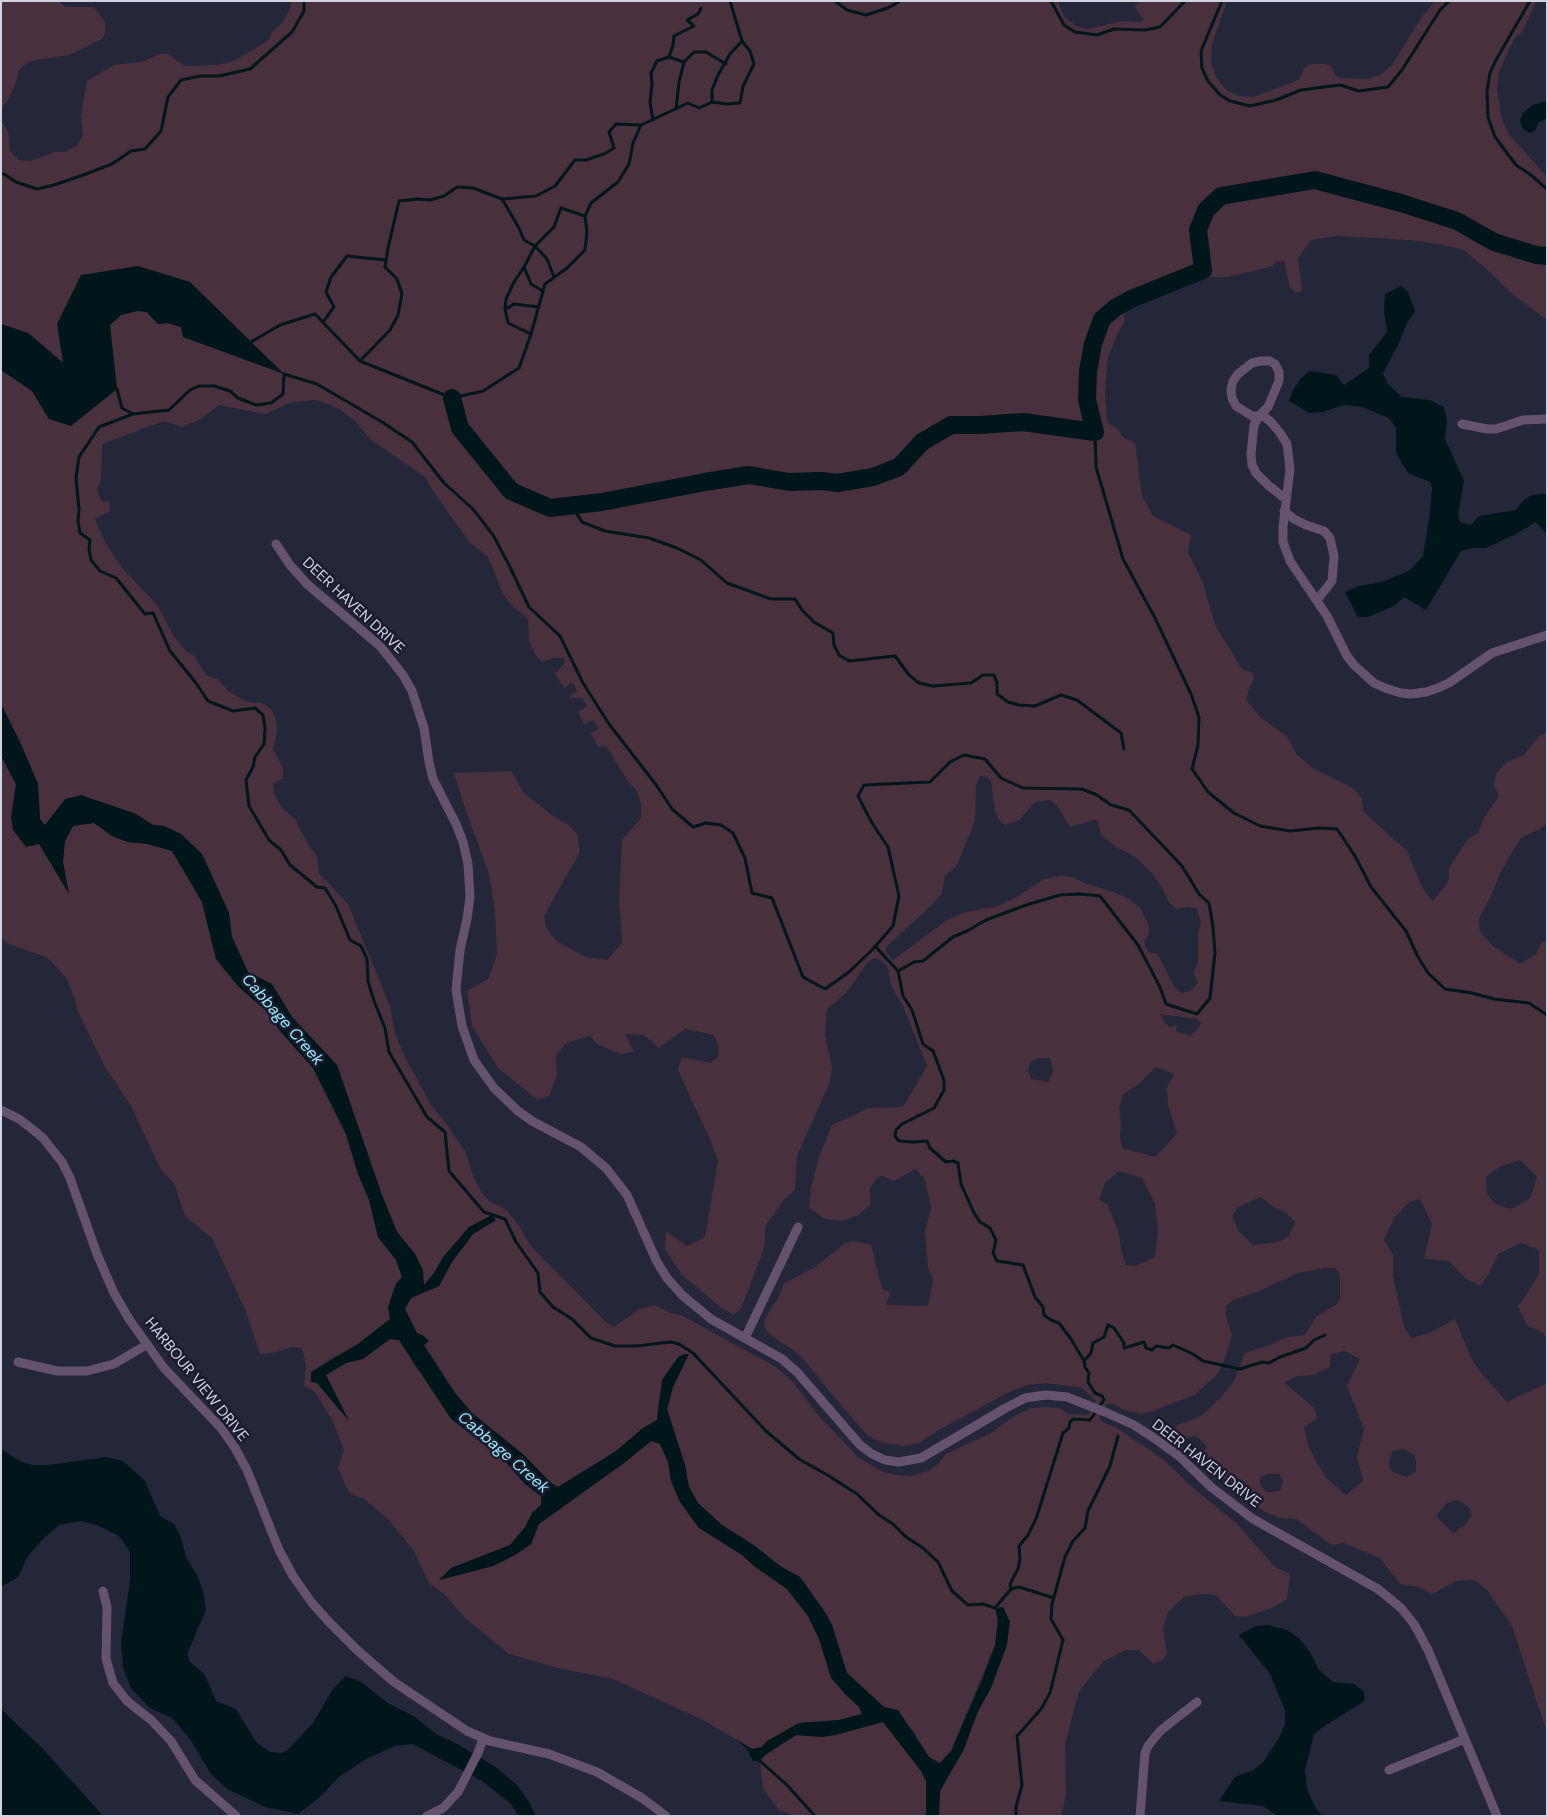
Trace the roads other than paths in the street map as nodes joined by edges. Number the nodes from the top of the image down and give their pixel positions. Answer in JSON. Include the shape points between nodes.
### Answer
{"nodes":[{"id":1,"x":1259,"y":416,"type":"junction"},
{"id":2,"x":1547,"y":420,"type":"edge"},
{"id":3,"x":1462,"y":424,"type":"dead end"},
{"id":4,"x":1286,"y":497,"type":"junction"},
{"id":5,"x":1284,"y":510,"type":"junction"},
{"id":6,"x":276,"y":544,"type":"dead end"},
{"id":7,"x":1317,"y":600,"type":"junction"},
{"id":8,"x":1547,"y":635,"type":"edge"},
{"id":9,"x":1,"y":1110,"type":"edge"},
{"id":10,"x":798,"y":1226,"type":"dead end"},
{"id":11,"x":745,"y":1338,"type":"junction"},
{"id":12,"x":146,"y":1344,"type":"junction"},
{"id":13,"x":18,"y":1362,"type":"dead end"},
{"id":14,"x":103,"y":1591,"type":"dead end"},
{"id":15,"x":1197,"y":1702,"type":"dead end"},
{"id":16,"x":483,"y":1739,"type":"junction"},
{"id":17,"x":1465,"y":1739,"type":"junction"},
{"id":18,"x":1389,"y":1770,"type":"dead end"},
{"id":19,"x":236,"y":1816,"type":"edge"},
{"id":20,"x":427,"y":1816,"type":"edge"},
{"id":21,"x":666,"y":1816,"type":"edge"},
{"id":22,"x":1140,"y":1816,"type":"edge"},
{"id":23,"x":1497,"y":1816,"type":"edge"}],
"edges":[{"from":1,"to":1,"type":"street","via":[[1268,407],[1279,381],[1278,368],[1270,361],[1249,366],[1235,377],[1230,390],[1239,409]]},
{"from":1,"to":4,"type":"street","via":[[1272,423],[1287,444],[1290,469]]},
{"from":1,"to":4,"type":"street","via":[[1254,425],[1252,465],[1268,485]]},
{"from":2,"to":3,"type":"street","via":[[1523,420],[1496,429]]},
{"from":4,"to":5,"type":"street"},
{"from":5,"to":7,"type":"street","via":[[1283,542],[1286,552]]},
{"from":5,"to":7,"type":"street","via":[[1330,538],[1334,556],[1332,582]]},
{"from":6,"to":11,"type":"street","name":"DEER HAVEN DRIVE","via":[[307,584],[380,646],[404,675],[412,692],[424,728],[433,779],[456,824],[468,864],[470,897],[456,990],[467,1043],[483,1075],[518,1111],[581,1147],[606,1168],[628,1195],[667,1278],[693,1306]]},
{"from":7,"to":8,"type":"street","via":[[1354,665],[1374,683],[1401,693],[1440,688],[1492,653]]},
{"from":9,"to":12,"type":"street","name":"HARBOUR VIEW DRIVE","via":[[32,1128],[62,1162],[114,1293]]},
{"from":10,"to":11,"type":"street"},
{"from":11,"to":17,"type":"street","name":"DEER HAVEN DRIVE","via":[[776,1355],[797,1372],[860,1445],[885,1460],[899,1462],[921,1458],[1004,1409],[1036,1396],[1067,1397],[1134,1426],[1179,1456],[1211,1487],[1253,1519],[1378,1590],[1393,1602],[1424,1640]]},
{"from":12,"to":13,"type":"street","via":[[114,1364],[87,1371],[57,1371]]},
{"from":12,"to":16,"type":"street","name":"HARBOUR VIEW DRIVE","via":[[235,1448],[279,1550],[317,1609],[356,1650],[394,1682],[453,1723]]},
{"from":14,"to":19,"type":"street","via":[[107,1607],[106,1659],[113,1683],[127,1701],[166,1735],[195,1780]]},
{"from":15,"to":22,"type":"street","via":[[1160,1731],[1148,1746]]},
{"from":16,"to":20,"type":"street","via":[[458,1792],[450,1803]]},
{"from":16,"to":21,"type":"street","name":"HARBOUR VIEW DRIVE","via":[[549,1754],[589,1768],[620,1784]]},
{"from":17,"to":18,"type":"street"},
{"from":17,"to":23,"type":"street","name":"DEER HAVEN DRIVE"}]}
